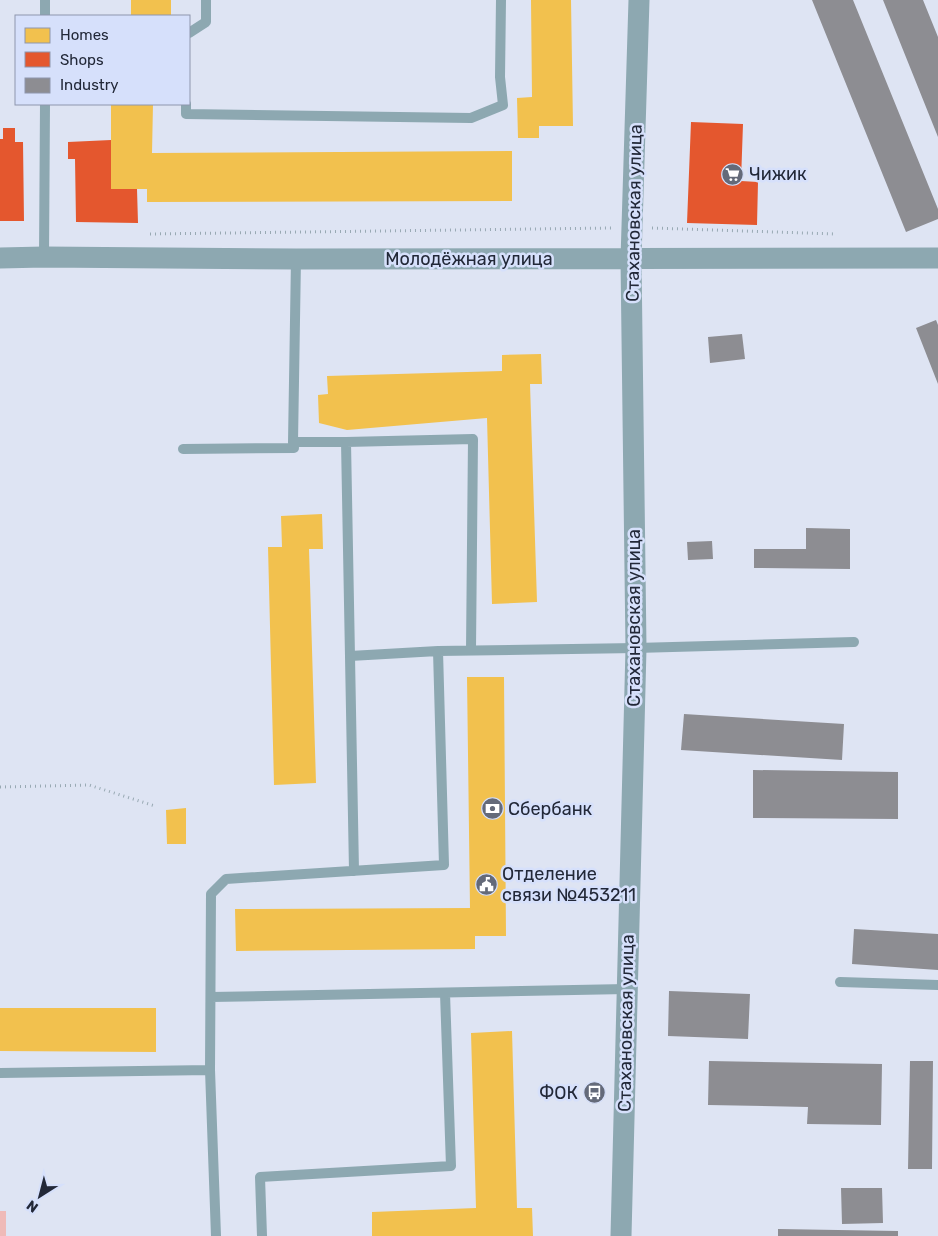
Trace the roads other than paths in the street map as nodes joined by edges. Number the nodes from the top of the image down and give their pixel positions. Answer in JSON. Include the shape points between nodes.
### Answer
{"nodes":[{"id":1,"x":45,"y":0,"type":"edge"},
{"id":2,"x":206,"y":0,"type":"edge"},
{"id":3,"x":501,"y":0,"type":"edge"},
{"id":4,"x":639,"y":0,"type":"edge"},
{"id":5,"x":45,"y":15,"type":"edge"},
{"id":6,"x":190,"y":32,"type":"edge"},
{"id":7,"x":45,"y":105,"type":"edge"},
{"id":8,"x":186,"y":105,"type":"edge"},
{"id":9,"x":44,"y":257,"type":"junction"},
{"id":10,"x":0,"y":258,"type":"edge"},
{"id":11,"x":938,"y":258,"type":"edge"},
{"id":12,"x":296,"y":259,"type":"junction"},
{"id":13,"x":631,"y":259,"type":"junction"},
{"id":14,"x":293,"y":442,"type":"junction"},
{"id":15,"x":346,"y":442,"type":"junction"},
{"id":16,"x":183,"y":449,"type":"dead end"},
{"id":17,"x":854,"y":642,"type":"dead end"},
{"id":18,"x":636,"y":648,"type":"junction"},
{"id":19,"x":471,"y":650,"type":"junction"},
{"id":20,"x":438,"y":651,"type":"junction"},
{"id":21,"x":350,"y":656,"type":"junction"},
{"id":22,"x":354,"y":871,"type":"junction"},
{"id":23,"x":840,"y":982,"type":"dead end"},
{"id":24,"x":938,"y":985,"type":"edge"},
{"id":25,"x":627,"y":989,"type":"junction"},
{"id":26,"x":445,"y":993,"type":"junction"},
{"id":27,"x":211,"y":997,"type":"junction"},
{"id":28,"x":210,"y":1070,"type":"junction"},
{"id":29,"x":0,"y":1073,"type":"edge"},
{"id":30,"x":216,"y":1236,"type":"edge"},
{"id":31,"x":262,"y":1236,"type":"edge"},
{"id":32,"x":621,"y":1236,"type":"edge"}],
"edges":[{"from":1,"to":5,"type":"lane"},
{"from":2,"to":6,"type":"lane","via":[[206,22]]},
{"from":3,"to":8,"type":"lane","via":[[503,105],[471,118],[186,114]]},
{"from":4,"to":13,"type":"street","name":"Стахановская улица"},
{"from":7,"to":9,"type":"lane"},
{"from":9,"to":10,"type":"street","name":"Молодёжная улица"},
{"from":9,"to":12,"type":"street","name":"Молодёжная улица"},
{"from":11,"to":13,"type":"street","name":"Молодёжная улица"},
{"from":12,"to":13,"type":"street","name":"Молодёжная улица"},
{"from":12,"to":14,"type":"lane"},
{"from":13,"to":18,"type":"street","name":"Стахановская улица"},
{"from":14,"to":15,"type":"lane"},
{"from":14,"to":16,"type":"lane","via":[[294,448]]},
{"from":15,"to":19,"type":"lane","via":[[473,439]]},
{"from":15,"to":21,"type":"lane"},
{"from":17,"to":18,"type":"lane"},
{"from":18,"to":19,"type":"lane"},
{"from":18,"to":25,"type":"street","name":"Стахановская улица"},
{"from":19,"to":20,"type":"lane"},
{"from":20,"to":21,"type":"lane"},
{"from":20,"to":22,"type":"lane","via":[[444,865]]},
{"from":21,"to":22,"type":"lane"},
{"from":22,"to":27,"type":"lane","via":[[226,879],[211,894]]},
{"from":23,"to":24,"type":"lane"},
{"from":25,"to":26,"type":"lane"},
{"from":25,"to":32,"type":"street","name":"Стахановская улица"},
{"from":26,"to":27,"type":"lane"},
{"from":26,"to":31,"type":"lane","via":[[451,1166],[260,1178]]},
{"from":27,"to":28,"type":"lane"},
{"from":28,"to":29,"type":"lane"},
{"from":28,"to":30,"type":"lane"}]}
